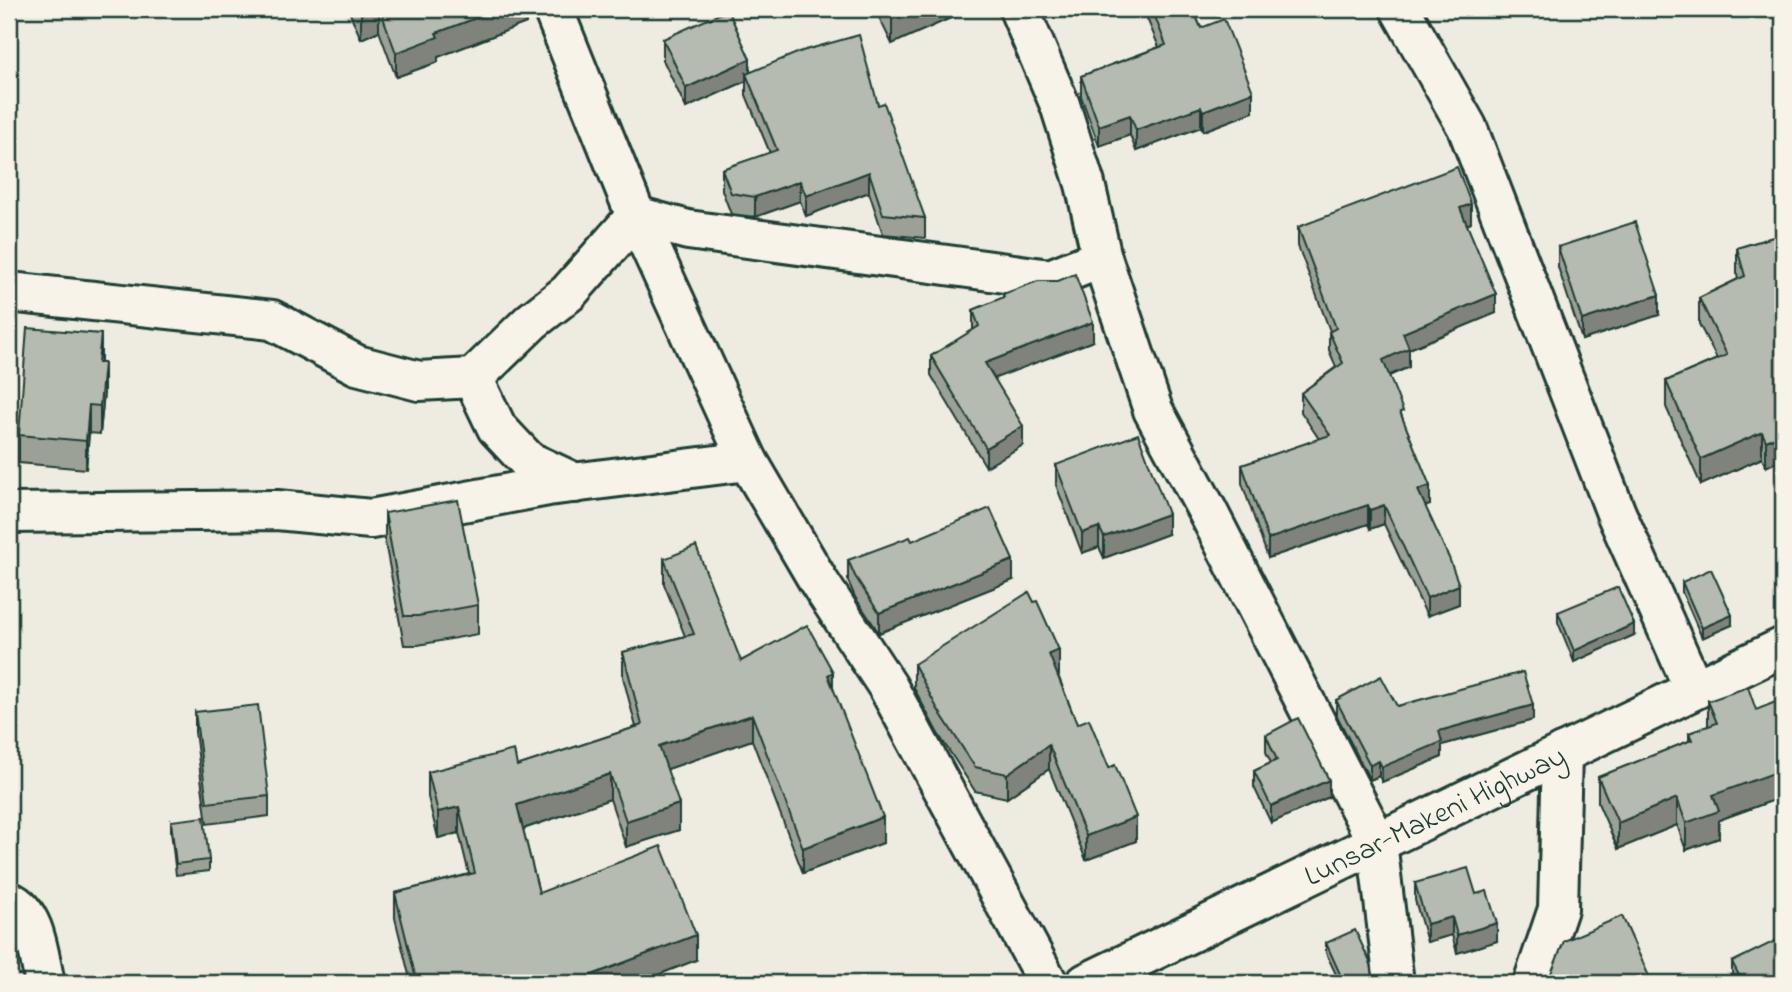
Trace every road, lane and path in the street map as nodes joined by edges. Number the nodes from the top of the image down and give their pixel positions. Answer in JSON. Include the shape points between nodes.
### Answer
{"nodes":[{"id":1,"x":553,"y":9,"type":"edge"},
{"id":2,"x":1019,"y":9,"type":"edge"},
{"id":3,"x":1400,"y":9,"type":"edge"},
{"id":4,"x":636,"y":216,"type":"junction"},
{"id":5,"x":1102,"y":258,"type":"junction"},
{"id":6,"x":9,"y":292,"type":"edge"},
{"id":7,"x":473,"y":378,"type":"junction"},
{"id":8,"x":748,"y":461,"type":"junction"},
{"id":9,"x":575,"y":483,"type":"junction"},
{"id":10,"x":9,"y":513,"type":"edge"},
{"id":11,"x":1783,"y":647,"type":"edge"},
{"id":12,"x":1694,"y":689,"type":"junction"},
{"id":13,"x":1562,"y":752,"type":"junction"},
{"id":14,"x":1377,"y":842,"type":"junction"},
{"id":15,"x":9,"y":901,"type":"edge"},
{"id":16,"x":45,"y":983,"type":"edge"},
{"id":17,"x":1048,"y":983,"type":"edge"},
{"id":18,"x":1086,"y":983,"type":"edge"},
{"id":19,"x":1394,"y":983,"type":"edge"},
{"id":20,"x":1533,"y":983,"type":"edge"}],
"edges":[{"from":1,"to":4,"type":"street"},
{"from":2,"to":5,"type":"street","via":[[1060,104]]},
{"from":3,"to":12,"type":"street","via":[[1467,127],[1616,513]]},
{"from":4,"to":5,"type":"street","via":[[688,230],[1050,279]]},
{"from":4,"to":7,"type":"street","via":[[568,293]]},
{"from":4,"to":8,"type":"street"},
{"from":5,"to":14,"type":"street","via":[[1153,410]]},
{"from":6,"to":7,"type":"street","via":[[272,320],[357,365],[419,381]]},
{"from":7,"to":9,"type":"street","via":[[497,428],[528,461]]},
{"from":8,"to":9,"type":"street"},
{"from":8,"to":17,"type":"street","via":[[888,687]]},
{"from":9,"to":10,"type":"street","via":[[371,519],[277,510]]},
{"from":11,"to":12,"type":"street","name":"Lunsar-Makeni Highway"},
{"from":12,"to":13,"type":"street","name":"Lunsar-Makeni Highway"},
{"from":13,"to":14,"type":"street","name":"Lunsar-Makeni Highway"},
{"from":13,"to":20,"type":"street","via":[[1558,909]]},
{"from":14,"to":18,"type":"street","name":"Lunsar-Makeni Highway"},
{"from":14,"to":19,"type":"street"},
{"from":15,"to":16,"type":"street","via":[[30,922]]}]}
